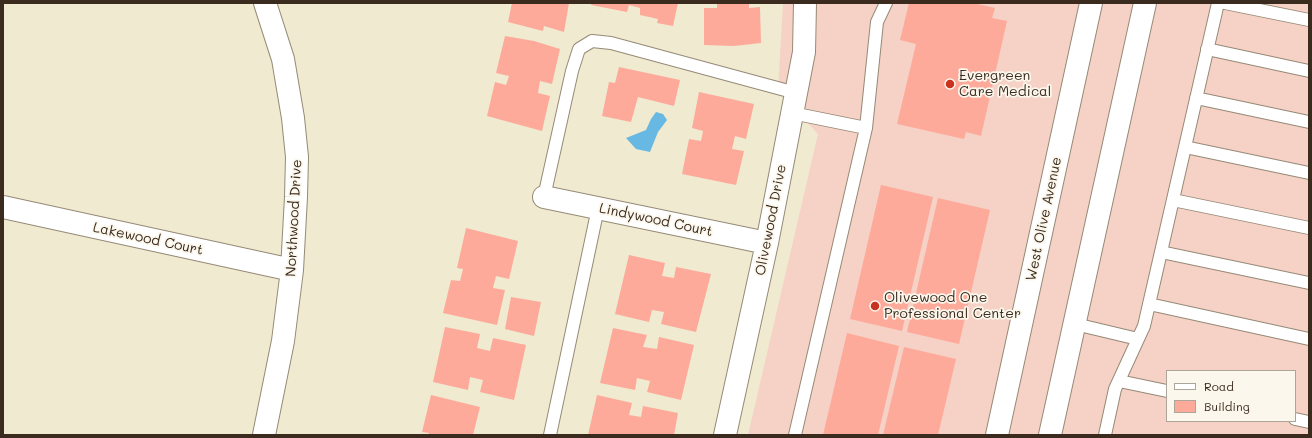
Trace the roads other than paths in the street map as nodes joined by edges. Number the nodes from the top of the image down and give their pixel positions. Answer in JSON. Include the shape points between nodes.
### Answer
{"nodes":[{"id":1,"x":265,"y":3,"type":"edge"},
{"id":2,"x":804,"y":3,"type":"edge"},
{"id":3,"x":886,"y":3,"type":"edge"},
{"id":4,"x":1091,"y":3,"type":"edge"},
{"id":5,"x":1145,"y":3,"type":"edge"},
{"id":6,"x":1218,"y":3,"type":"edge"},
{"id":7,"x":1225,"y":3,"type":"edge"},
{"id":8,"x":1309,"y":20,"type":"edge"},
{"id":9,"x":1207,"y":49,"type":"junction"},
{"id":10,"x":1309,"y":71,"type":"edge"},
{"id":11,"x":1196,"y":98,"type":"junction"},
{"id":12,"x":794,"y":103,"type":"junction"},
{"id":13,"x":1309,"y":122,"type":"edge"},
{"id":14,"x":866,"y":128,"type":"junction"},
{"id":15,"x":1185,"y":147,"type":"junction"},
{"id":16,"x":1309,"y":173,"type":"edge"},
{"id":17,"x":544,"y":196,"type":"joint"},
{"id":18,"x":1173,"y":200,"type":"junction"},
{"id":19,"x":3,"y":207,"type":"edge"},
{"id":20,"x":598,"y":208,"type":"junction"},
{"id":21,"x":1309,"y":228,"type":"edge"},
{"id":22,"x":767,"y":243,"type":"junction"},
{"id":23,"x":1161,"y":252,"type":"junction"},
{"id":24,"x":292,"y":270,"type":"junction"},
{"id":25,"x":1309,"y":282,"type":"edge"},
{"id":26,"x":1149,"y":304,"type":"junction"},
{"id":27,"x":1075,"y":324,"type":"junction"},
{"id":28,"x":1138,"y":339,"type":"junction"},
{"id":29,"x":1309,"y":339,"type":"edge"},
{"id":30,"x":1119,"y":380,"type":"junction"},
{"id":31,"x":1166,"y":391,"type":"edge"},
{"id":32,"x":1296,"y":419,"type":"edge"},
{"id":33,"x":1309,"y":422,"type":"edge"},
{"id":34,"x":264,"y":435,"type":"edge"},
{"id":35,"x":550,"y":435,"type":"edge"},
{"id":36,"x":725,"y":435,"type":"edge"},
{"id":37,"x":794,"y":435,"type":"edge"},
{"id":38,"x":997,"y":435,"type":"edge"},
{"id":39,"x":1050,"y":435,"type":"edge"},
{"id":40,"x":1105,"y":435,"type":"edge"}],
"edges":[{"from":1,"to":24,"type":"street","name":"Northwood Drive","via":[[283,59],[297,157]]},
{"from":2,"to":12,"type":"street","name":"Olivewood Drive","via":[[804,52]]},
{"from":3,"to":14,"type":"lane","via":[[877,22]]},
{"from":4,"to":38,"type":"street","name":"West Olive Avenue"},
{"from":5,"to":27,"type":"street"},
{"from":6,"to":9,"type":"lane"},
{"from":7,"to":8,"type":"lane"},
{"from":9,"to":10,"type":"lane"},
{"from":9,"to":11,"type":"lane"},
{"from":11,"to":13,"type":"lane"},
{"from":11,"to":15,"type":"lane"},
{"from":12,"to":14,"type":"lane"},
{"from":12,"to":17,"type":"lane","via":[[610,43],[592,41],[579,49],[574,64]]},
{"from":12,"to":22,"type":"street","name":"Olivewood Drive"},
{"from":14,"to":37,"type":"lane"},
{"from":15,"to":16,"type":"lane"},
{"from":15,"to":18,"type":"lane"},
{"from":17,"to":20,"type":"street","name":"Lindywood Court"},
{"from":18,"to":21,"type":"lane"},
{"from":18,"to":23,"type":"lane"},
{"from":19,"to":24,"type":"street","name":"Lakewood Court"},
{"from":20,"to":22,"type":"street","name":"Lindywood Court"},
{"from":20,"to":35,"type":"lane"},
{"from":22,"to":36,"type":"street","name":"Olivewood Drive"},
{"from":23,"to":25,"type":"lane"},
{"from":23,"to":26,"type":"lane"},
{"from":24,"to":34,"type":"street","name":"Northwood Drive","via":[[283,341]]},
{"from":26,"to":28,"type":"lane"},
{"from":26,"to":29,"type":"lane"},
{"from":27,"to":28,"type":"lane"},
{"from":27,"to":39,"type":"street"},
{"from":28,"to":30,"type":"lane"},
{"from":30,"to":31,"type":"lane"},
{"from":30,"to":40,"type":"lane"},
{"from":32,"to":33,"type":"lane"}]}
